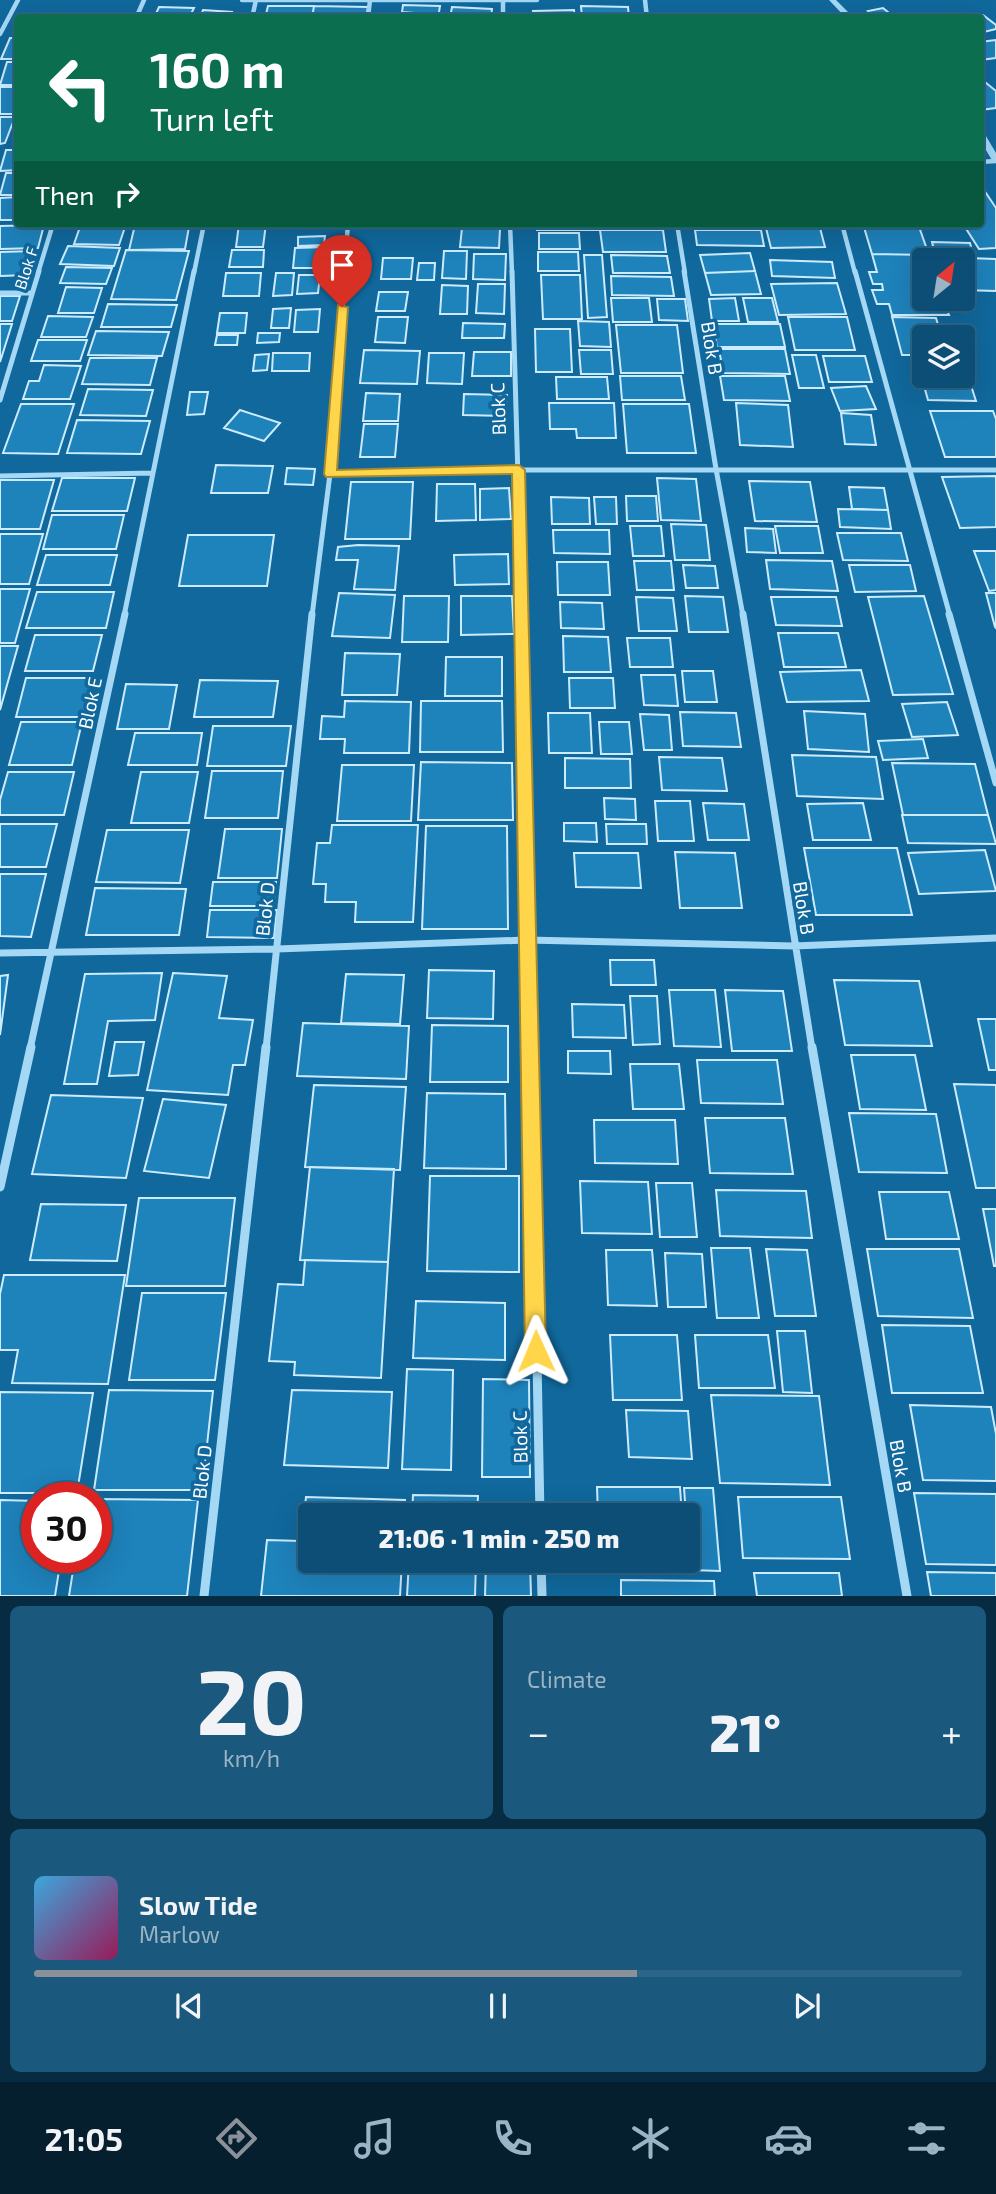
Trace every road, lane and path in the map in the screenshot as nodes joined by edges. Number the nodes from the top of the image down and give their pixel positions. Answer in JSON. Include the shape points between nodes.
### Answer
{"nodes":[{"id":1,"x":18,"y":0,"type":"edge"},
{"id":2,"x":242,"y":0,"type":"edge"},
{"id":3,"x":256,"y":0,"type":"edge"},
{"id":4,"x":370,"y":0,"type":"edge"},
{"id":5,"x":503,"y":0,"type":"edge"},
{"id":6,"x":537,"y":0,"type":"edge"},
{"id":7,"x":832,"y":0,"type":"edge"},
{"id":8,"x":847,"y":14,"type":"edge"},
{"id":9,"x":0,"y":34,"type":"edge"},
{"id":10,"x":984,"y":138,"type":"edge"},
{"id":11,"x":996,"y":160,"type":"edge"},
{"id":12,"x":52,"y":228,"type":"edge"},
{"id":13,"x":203,"y":228,"type":"edge"},
{"id":14,"x":348,"y":228,"type":"edge"},
{"id":15,"x":510,"y":228,"type":"edge"},
{"id":16,"x":678,"y":228,"type":"edge"},
{"id":17,"x":843,"y":228,"type":"edge"},
{"id":18,"x":0,"y":293,"type":"edge"},
{"id":19,"x":30,"y":293,"type":"junction"},
{"id":20,"x":4,"y":377,"type":"edge"},
{"id":21,"x":0,"y":400,"type":"edge"},
{"id":22,"x":716,"y":469,"type":"junction"},
{"id":23,"x":519,"y":470,"type":"junction"},
{"id":24,"x":996,"y":470,"type":"edge"},
{"id":25,"x":910,"y":471,"type":"junction"},
{"id":26,"x":153,"y":473,"type":"junction"},
{"id":27,"x":330,"y":474,"type":"junction"},
{"id":28,"x":0,"y":475,"type":"edge"},
{"id":29,"x":996,"y":783,"type":"edge"},
{"id":30,"x":996,"y":938,"type":"edge"},
{"id":31,"x":526,"y":940,"type":"junction"},
{"id":32,"x":794,"y":946,"type":"junction"},
{"id":33,"x":277,"y":949,"type":"junction"},
{"id":34,"x":0,"y":953,"type":"edge"},
{"id":35,"x":50,"y":954,"type":"junction"},
{"id":36,"x":0,"y":1187,"type":"edge"},
{"id":37,"x":540,"y":1503,"type":"edge"},
{"id":38,"x":541,"y":1573,"type":"edge"},
{"id":39,"x":204,"y":1595,"type":"edge"},
{"id":40,"x":542,"y":1595,"type":"edge"},
{"id":41,"x":907,"y":1595,"type":"edge"}],
"edges":[{"from":1,"to":9,"type":"street"},
{"from":2,"to":3,"type":"street"},
{"from":3,"to":4,"type":"street"},
{"from":4,"to":5,"type":"street"},
{"from":5,"to":6,"type":"street"},
{"from":7,"to":8,"type":"street"},
{"from":10,"to":11,"type":"street"},
{"from":12,"to":19,"type":"street","name":"Blok F"},
{"from":13,"to":26,"type":"street","name":"Blok E"},
{"from":14,"to":27,"type":"street","name":"Blok D"},
{"from":15,"to":23,"type":"street","name":"Blok C"},
{"from":16,"to":22,"type":"street","name":"Blok B"},
{"from":17,"to":25,"type":"street"},
{"from":18,"to":19,"type":"street"},
{"from":19,"to":20,"type":"street","name":"Blok F"},
{"from":20,"to":21,"type":"street","name":"Blok F"},
{"from":22,"to":23,"type":"street"},
{"from":22,"to":25,"type":"street"},
{"from":22,"to":32,"type":"street","name":"Blok B","via":[[748,642]]},
{"from":23,"to":27,"type":"street"},
{"from":23,"to":31,"type":"street","name":"Blok C"},
{"from":24,"to":25,"type":"street"},
{"from":25,"to":29,"type":"street"},
{"from":26,"to":28,"type":"street"},
{"from":26,"to":35,"type":"street","name":"Blok E"},
{"from":27,"to":33,"type":"street","name":"Blok D","via":[[304,674]]},
{"from":30,"to":32,"type":"street"},
{"from":31,"to":32,"type":"street"},
{"from":31,"to":33,"type":"street"},
{"from":31,"to":37,"type":"street","name":"Blok C"},
{"from":32,"to":41,"type":"street","name":"Blok B"},
{"from":33,"to":35,"type":"street"},
{"from":33,"to":39,"type":"street","name":"Blok D"},
{"from":34,"to":35,"type":"street"},
{"from":35,"to":36,"type":"street","name":"Blok E"},
{"from":38,"to":40,"type":"street"}]}
